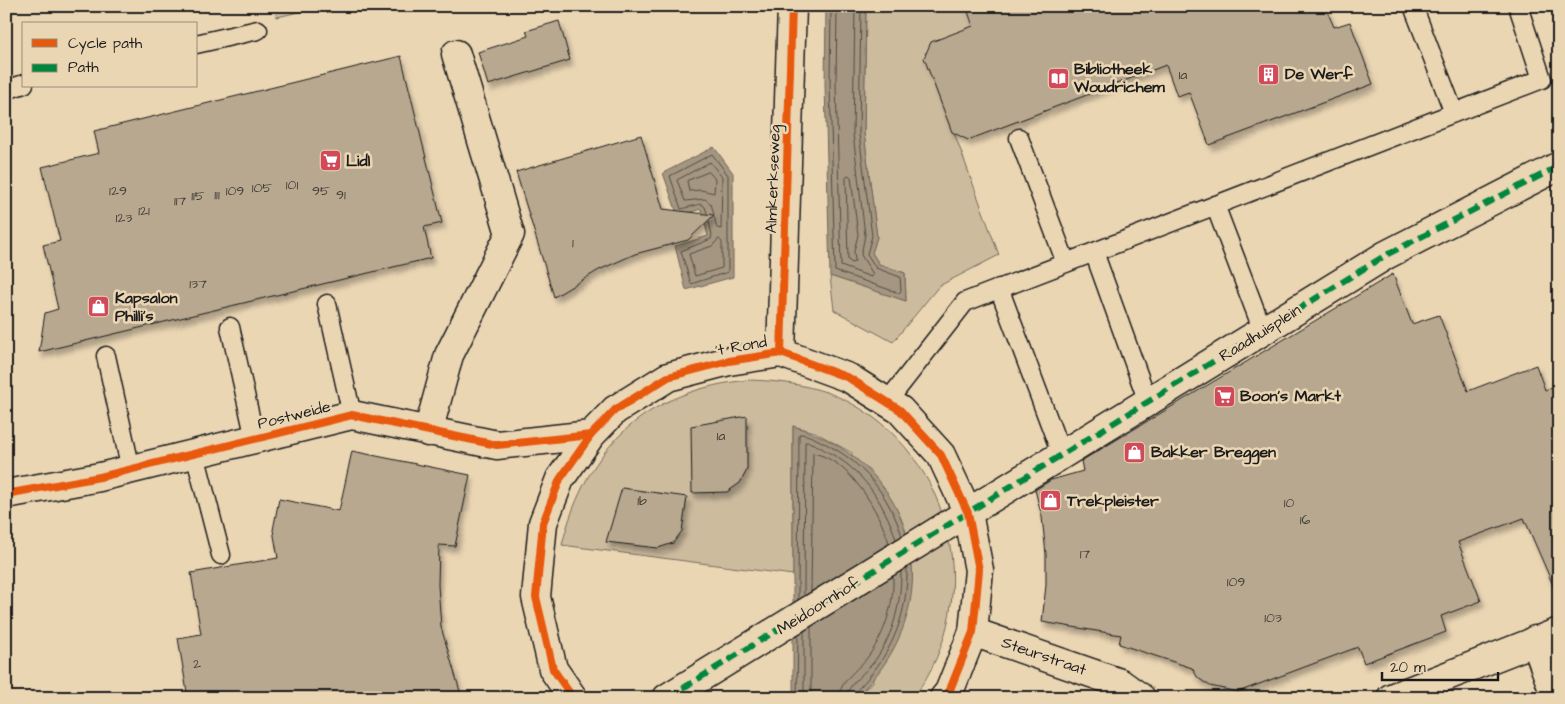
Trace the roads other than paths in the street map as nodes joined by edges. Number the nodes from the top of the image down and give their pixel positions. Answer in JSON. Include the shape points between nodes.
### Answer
{"nodes":[{"id":1,"x":792,"y":6,"type":"edge"},
{"id":2,"x":1414,"y":6,"type":"edge"},
{"id":3,"x":1518,"y":6,"type":"edge"},
{"id":4,"x":258,"y":30,"type":"dead end"},
{"id":5,"x":198,"y":44,"type":"edge"},
{"id":6,"x":456,"y":54,"type":"dead end"},
{"id":7,"x":22,"y":85,"type":"edge"},
{"id":8,"x":6,"y":90,"type":"edge"},
{"id":9,"x":1454,"y":113,"type":"junction"},
{"id":10,"x":1020,"y":138,"type":"dead end"},
{"id":11,"x":1559,"y":166,"type":"edge"},
{"id":12,"x":1215,"y":205,"type":"junction"},
{"id":13,"x":1094,"y":252,"type":"junction"},
{"id":14,"x":1066,"y":263,"type":"junction"},
{"id":15,"x":999,"y":288,"type":"junction"},
{"id":16,"x":327,"y":304,"type":"dead end"},
{"id":17,"x":230,"y":327,"type":"dead end"},
{"id":18,"x":1263,"y":331,"type":"junction"},
{"id":19,"x":781,"y":353,"type":"junction"},
{"id":20,"x":106,"y":356,"type":"dead end"},
{"id":21,"x":886,"y":402,"type":"junction"},
{"id":22,"x":1148,"y":402,"type":"junction"},
{"id":23,"x":352,"y":416,"type":"junction"},
{"id":24,"x":428,"y":432,"type":"junction"},
{"id":25,"x":591,"y":435,"type":"junction"},
{"id":26,"x":255,"y":439,"type":"junction"},
{"id":27,"x":195,"y":454,"type":"junction"},
{"id":28,"x":1062,"y":456,"type":"junction"},
{"id":29,"x":131,"y":470,"type":"junction"},
{"id":30,"x":6,"y":494,"type":"edge"},
{"id":31,"x":968,"y":513,"type":"junction"},
{"id":32,"x":221,"y":555,"type":"dead end"},
{"id":33,"x":973,"y":632,"type":"junction"},
{"id":34,"x":1547,"y":636,"type":"edge"},
{"id":35,"x":573,"y":698,"type":"edge"},
{"id":36,"x":667,"y":698,"type":"edge"},
{"id":37,"x":944,"y":698,"type":"edge"},
{"id":38,"x":1141,"y":698,"type":"edge"},
{"id":39,"x":1391,"y":698,"type":"edge"},
{"id":40,"x":1556,"y":698,"type":"edge"}],
"edges":[{"from":1,"to":19,"type":"street","name":"Almkerkseweg"},
{"from":2,"to":9,"type":"lane"},
{"from":3,"to":9,"type":"lane","via":[[1542,79]]},
{"from":4,"to":5,"type":"lane"},
{"from":6,"to":24,"type":"street","via":[[510,234],[449,355]]},
{"from":7,"to":8,"type":"lane"},
{"from":9,"to":12,"type":"lane"},
{"from":10,"to":14,"type":"lane"},
{"from":11,"to":18,"type":"street","name":"Raadhuisplein","via":[[1386,255]]},
{"from":12,"to":13,"type":"lane"},
{"from":12,"to":18,"type":"lane"},
{"from":13,"to":14,"type":"lane"},
{"from":13,"to":22,"type":"lane"},
{"from":14,"to":15,"type":"lane"},
{"from":15,"to":21,"type":"lane","via":[[965,302]]},
{"from":15,"to":28,"type":"lane"},
{"from":16,"to":23,"type":"lane"},
{"from":17,"to":26,"type":"lane"},
{"from":18,"to":22,"type":"street","name":"Raadhuisplein"},
{"from":19,"to":21,"type":"street","name":"'t Rond","via":[[849,378]]},
{"from":19,"to":25,"type":"street","name":"'t Rond","via":[[729,361],[668,377],[615,410]]},
{"from":20,"to":29,"type":"lane"},
{"from":21,"to":31,"type":"street","name":"'t Rond","via":[[900,410],[941,455]]},
{"from":22,"to":28,"type":"street","name":"Raadhuisplein"},
{"from":23,"to":24,"type":"street","name":"Postweide"},
{"from":23,"to":26,"type":"street","name":"Postweide"},
{"from":24,"to":25,"type":"street","name":"Postweide","via":[[497,445]]},
{"from":25,"to":35,"type":"street","name":"'t Rond","via":[[560,479],[543,523],[536,597],[553,668]]},
{"from":26,"to":27,"type":"street","name":"Postweide"},
{"from":27,"to":29,"type":"street","name":"Postweide"},
{"from":27,"to":32,"type":"lane"},
{"from":28,"to":31,"type":"street","name":"Raadhuisplein"},
{"from":29,"to":30,"type":"street","name":"Postweide"},
{"from":31,"to":33,"type":"street","name":"'t Rond","via":[[979,570]]},
{"from":31,"to":36,"type":"street","name":"Meidoornhof"},
{"from":33,"to":37,"type":"street","name":"'t Rond"},
{"from":33,"to":38,"type":"street","name":"Steurstraat","via":[[1120,683]]},
{"from":34,"to":39,"type":"street"},
{"from":34,"to":40,"type":"street"}]}
